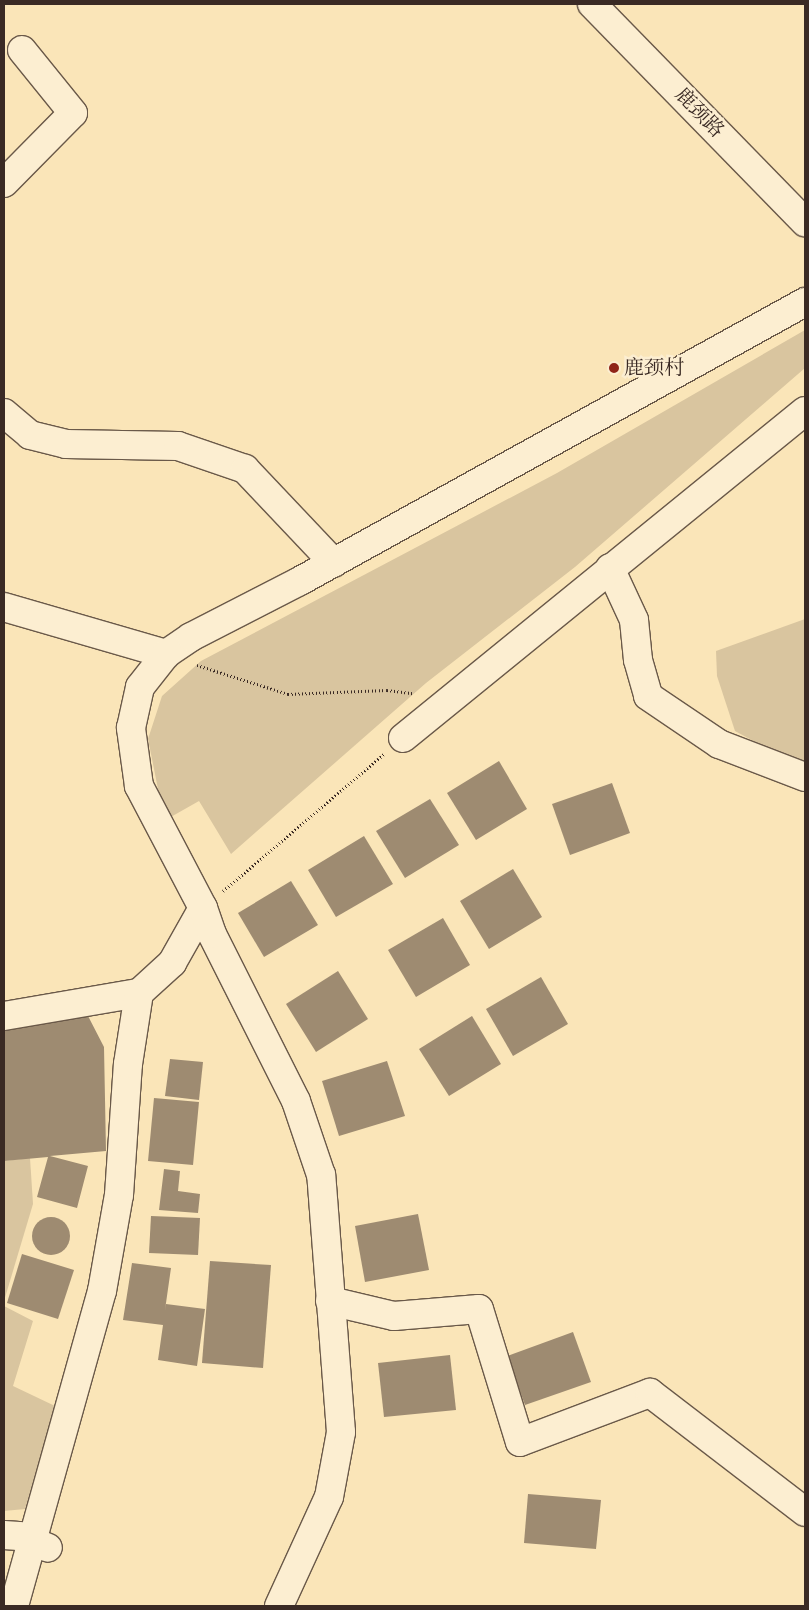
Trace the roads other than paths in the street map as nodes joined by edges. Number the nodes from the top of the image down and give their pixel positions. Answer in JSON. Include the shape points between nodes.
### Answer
{"nodes":[{"id":1,"x":592,"y":4,"type":"edge"},
{"id":2,"x":22,"y":50,"type":"dead end"},
{"id":3,"x":4,"y":183,"type":"edge"},
{"id":4,"x":805,"y":222,"type":"edge"},
{"id":5,"x":805,"y":302,"type":"edge"},
{"id":6,"x":805,"y":411,"type":"edge"},
{"id":7,"x":4,"y":413,"type":"edge"},
{"id":8,"x":334,"y":562,"type":"junction"},
{"id":9,"x":610,"y":568,"type":"junction"},
{"id":10,"x":4,"y":607,"type":"edge"},
{"id":11,"x":166,"y":654,"type":"junction"},
{"id":12,"x":403,"y":738,"type":"road end"},
{"id":13,"x":805,"y":777,"type":"edge"},
{"id":14,"x":204,"y":908,"type":"junction"},
{"id":15,"x":139,"y":993,"type":"junction"},
{"id":16,"x":4,"y":1016,"type":"edge"},
{"id":17,"x":330,"y":1301,"type":"junction"},
{"id":18,"x":805,"y":1512,"type":"edge"},
{"id":19,"x":4,"y":1535,"type":"edge"},
{"id":20,"x":48,"y":1548,"type":"dead end"},
{"id":21,"x":14,"y":1606,"type":"edge"},
{"id":22,"x":279,"y":1606,"type":"edge"}],
"edges":[{"from":1,"to":4,"type":"street","name":"鹿颈路"},
{"from":2,"to":3,"type":"street","via":[[73,113]]},
{"from":5,"to":8,"type":"street"},
{"from":6,"to":9,"type":"street"},
{"from":7,"to":8,"type":"street","via":[[30,435],[66,444],[178,446],[244,470]]},
{"from":8,"to":11,"type":"street"},
{"from":9,"to":12,"type":"street"},
{"from":9,"to":13,"type":"street","via":[[634,620],[638,660],[648,696],[720,744]]},
{"from":10,"to":11,"type":"street"},
{"from":11,"to":14,"type":"street","via":[[144,681],[133,708],[134,768],[150,809]]},
{"from":14,"to":15,"type":"street","via":[[172,963]]},
{"from":14,"to":17,"type":"street","via":[[212,934],[296,1100],[315,1150]]},
{"from":15,"to":16,"type":"street"},
{"from":15,"to":21,"type":"street","via":[[128,1064],[119,1195],[102,1291]]},
{"from":17,"to":18,"type":"street","via":[[394,1316],[479,1309],[520,1442],[650,1393]]},
{"from":17,"to":22,"type":"street","via":[[341,1432],[338,1465],[329,1498]]},
{"from":19,"to":20,"type":"street","via":[[19,1536]]}]}
